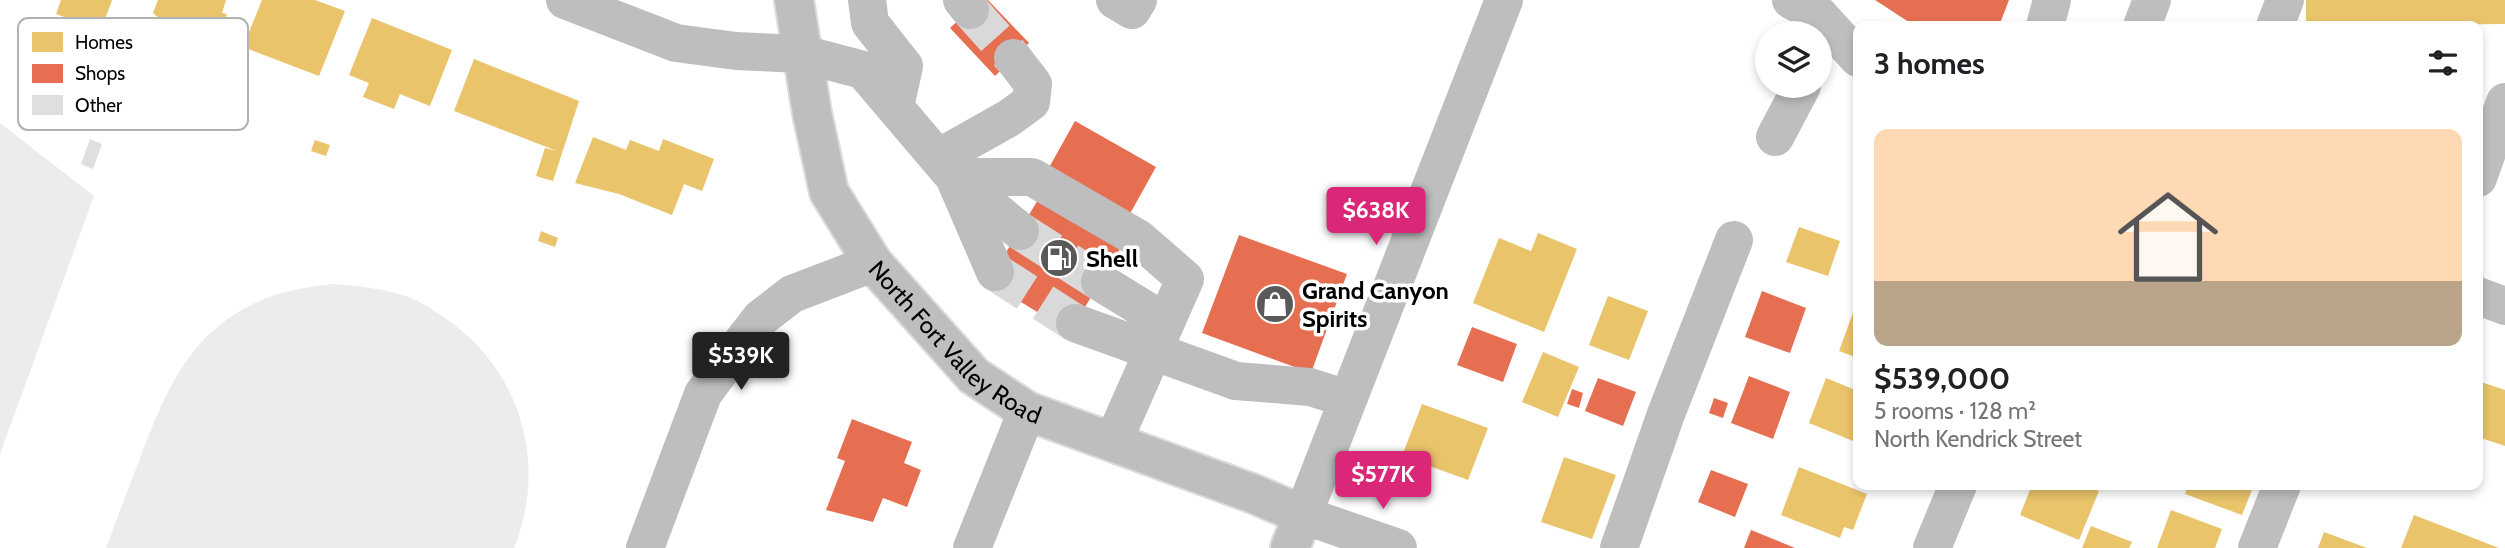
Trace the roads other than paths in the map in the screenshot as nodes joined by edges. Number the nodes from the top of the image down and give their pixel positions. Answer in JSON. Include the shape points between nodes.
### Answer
{"nodes":[{"id":1,"x":565,"y":0,"type":"edge"},
{"id":2,"x":794,"y":0,"type":"edge"},
{"id":3,"x":867,"y":0,"type":"edge"},
{"id":4,"x":1115,"y":0,"type":"edge"},
{"id":5,"x":1138,"y":0,"type":"edge"},
{"id":6,"x":1504,"y":0,"type":"edge"},
{"id":7,"x":1791,"y":0,"type":"edge"},
{"id":8,"x":2052,"y":0,"type":"edge"},
{"id":9,"x":2152,"y":0,"type":"edge"},
{"id":10,"x":2285,"y":0,"type":"edge"},
{"id":11,"x":1821,"y":21,"type":"edge"},
{"id":12,"x":2046,"y":21,"type":"edge"},
{"id":13,"x":2144,"y":21,"type":"edge"},
{"id":14,"x":2278,"y":21,"type":"edge"},
{"id":15,"x":1832,"y":43,"type":"edge"},
{"id":16,"x":802,"y":54,"type":"junction"},
{"id":17,"x":1853,"y":55,"type":"edge"},
{"id":18,"x":1013,"y":58,"type":"tunnel mouth"},
{"id":19,"x":1796,"y":98,"type":"edge"},
{"id":20,"x":2505,"y":102,"type":"edge"},
{"id":21,"x":895,"y":107,"type":"junction"},
{"id":22,"x":1775,"y":138,"type":"dead end"},
{"id":23,"x":2483,"y":164,"type":"edge"},
{"id":24,"x":946,"y":167,"type":"junction"},
{"id":25,"x":1020,"y":231,"type":"tunnel mouth"},
{"id":26,"x":1734,"y":240,"type":"dead end"},
{"id":27,"x":873,"y":263,"type":"junction"},
{"id":28,"x":995,"y":272,"type":"tunnel mouth"},
{"id":29,"x":1100,"y":282,"type":"tunnel mouth"},
{"id":30,"x":2483,"y":298,"type":"edge"},
{"id":31,"x":2505,"y":306,"type":"edge"},
{"id":32,"x":1075,"y":323,"type":"tunnel mouth"},
{"id":33,"x":1160,"y":336,"type":"junction"},
{"id":34,"x":1348,"y":399,"type":"junction"},
{"id":35,"x":1027,"y":411,"type":"junction"},
{"id":36,"x":1113,"y":442,"type":"junction"},
{"id":37,"x":1956,"y":490,"type":"edge"},
{"id":38,"x":2280,"y":490,"type":"edge"},
{"id":39,"x":1296,"y":531,"type":"edge"},
{"id":40,"x":645,"y":548,"type":"edge"},
{"id":41,"x":972,"y":548,"type":"edge"},
{"id":42,"x":1398,"y":548,"type":"edge"},
{"id":43,"x":1619,"y":548,"type":"edge"},
{"id":44,"x":1932,"y":548,"type":"edge"},
{"id":45,"x":2257,"y":548,"type":"edge"}],
"edges":[{"from":1,"to":16,"type":"street","via":[[676,43]]},
{"from":2,"to":16,"type":"street","name":"North Fort Valley Road"},
{"from":3,"to":21,"type":"street","via":[[870,23],[904,66]]},
{"from":4,"to":5,"type":"street","via":[[1132,10]]},
{"from":6,"to":34,"type":"street"},
{"from":7,"to":11,"type":"street","via":[[1819,15]]},
{"from":8,"to":12,"type":"street"},
{"from":9,"to":13,"type":"street"},
{"from":10,"to":14,"type":"street"},
{"from":15,"to":17,"type":"street"},
{"from":16,"to":21,"type":"street","via":[[863,70]]},
{"from":16,"to":27,"type":"street","name":"North Fort Valley Road","via":[[829,192]]},
{"from":18,"to":24,"type":"street","via":[[1033,84],[1031,102]]},
{"from":19,"to":22,"type":"street"},
{"from":20,"to":23,"type":"street"},
{"from":21,"to":24,"type":"street"},
{"from":24,"to":25,"type":"street"},
{"from":24,"to":28,"type":"street"},
{"from":24,"to":33,"type":"street","via":[[1032,177],[1139,239],[1185,279]]},
{"from":26,"to":43,"type":"street"},
{"from":27,"to":35,"type":"street","name":"North Fort Valley Road","via":[[974,376]]},
{"from":27,"to":40,"type":"street","via":[[792,294],[761,318],[704,394]]},
{"from":29,"to":33,"type":"street"},
{"from":30,"to":31,"type":"street"},
{"from":32,"to":33,"type":"street"},
{"from":33,"to":34,"type":"street","via":[[1236,380],[1310,387]]},
{"from":33,"to":36,"type":"street"},
{"from":34,"to":39,"type":"street"},
{"from":35,"to":36,"type":"street","name":"North Fort Valley Road"},
{"from":35,"to":41,"type":"street"},
{"from":36,"to":39,"type":"street","name":"North Fort Valley Road","via":[[1254,494]]},
{"from":37,"to":44,"type":"street"},
{"from":38,"to":45,"type":"street"},
{"from":39,"to":42,"type":"street","name":"North Fort Valley Road"}]}
